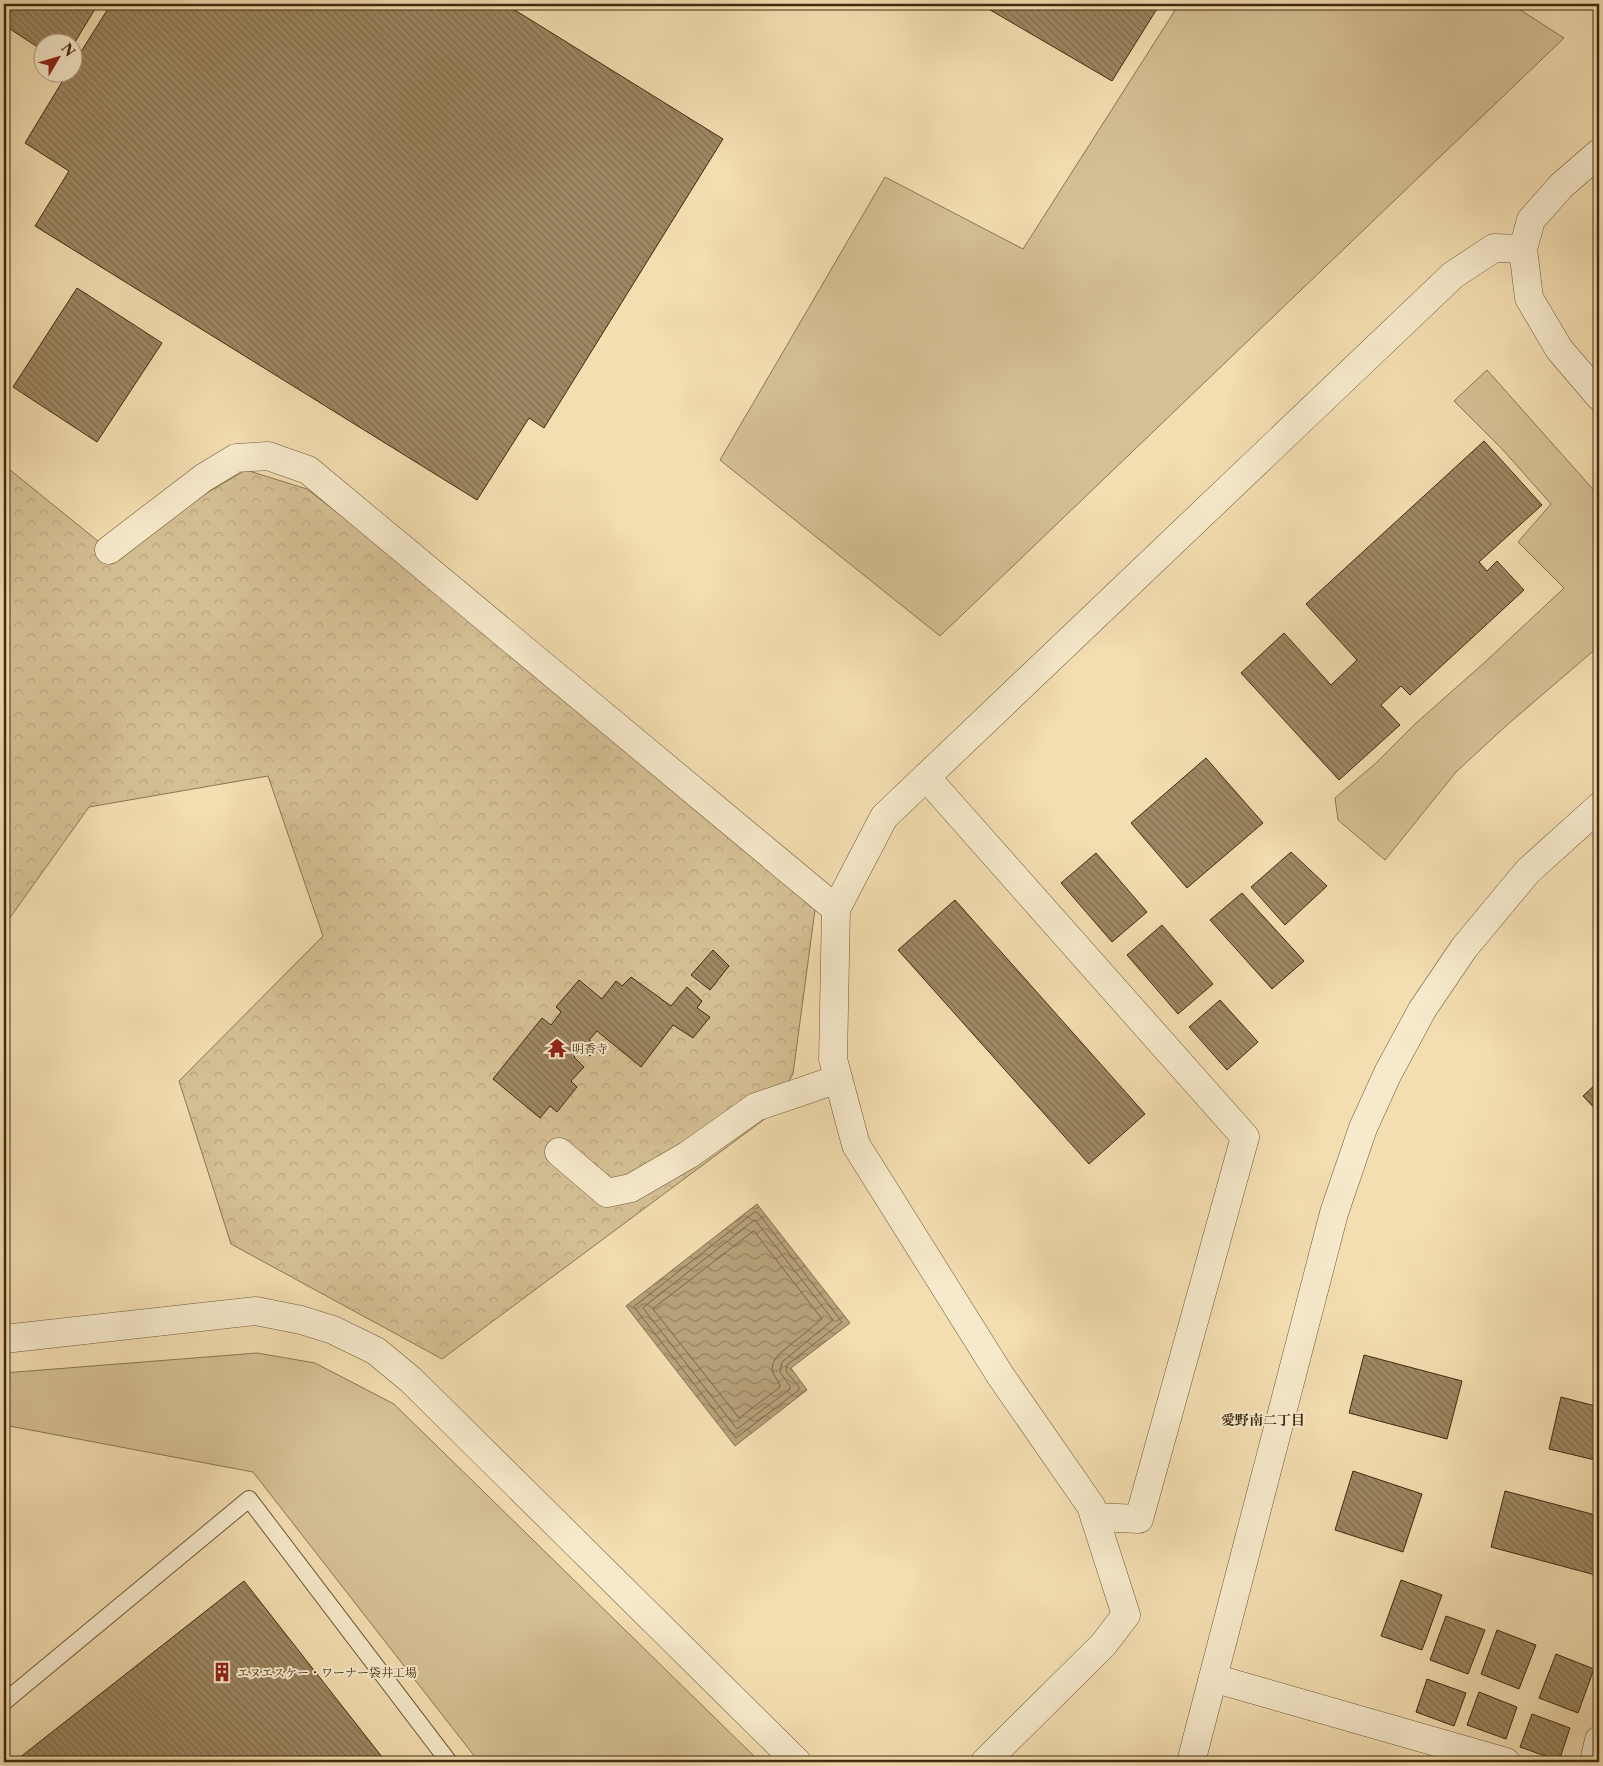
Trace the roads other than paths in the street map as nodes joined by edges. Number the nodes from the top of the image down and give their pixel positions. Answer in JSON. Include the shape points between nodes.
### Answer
{"nodes":[{"id":1,"x":1599,"y":153,"type":"edge"},
{"id":2,"x":1523,"y":249,"type":"junction"},
{"id":3,"x":1599,"y":396,"type":"edge"},
{"id":4,"x":109,"y":550,"type":"dead end"},
{"id":5,"x":926,"y":777,"type":"junction"},
{"id":6,"x":1599,"y":807,"type":"edge"},
{"id":7,"x":836,"y":909,"type":"junction"},
{"id":8,"x":838,"y":1079,"type":"junction"},
{"id":9,"x":559,"y":1152,"type":"dead end"},
{"id":10,"x":4,"y":1339,"type":"edge"},
{"id":11,"x":1094,"y":1517,"type":"junction"},
{"id":12,"x":1213,"y":1678,"type":"junction"},
{"id":13,"x":4,"y":1702,"type":"edge"},
{"id":14,"x":1599,"y":1740,"type":"edge"},
{"id":15,"x":449,"y":1762,"type":"edge"},
{"id":16,"x":798,"y":1762,"type":"edge"},
{"id":17,"x":985,"y":1762,"type":"edge"},
{"id":18,"x":1191,"y":1762,"type":"edge"},
{"id":19,"x":1506,"y":1762,"type":"edge"},
{"id":20,"x":1594,"y":1762,"type":"edge"}],
"edges":[{"from":1,"to":2,"type":"street","via":[[1560,186],[1531,220]]},
{"from":2,"to":3,"type":"street","via":[[1528,298],[1559,348]]},
{"from":2,"to":5,"type":"street","via":[[1494,248],[1452,275]]},
{"from":4,"to":7,"type":"street","via":[[202,478],[236,458],[268,456],[308,470]]},
{"from":5,"to":7,"type":"street","via":[[884,818]]},
{"from":5,"to":11,"type":"street","via":[[1245,1137],[1139,1518]]},
{"from":6,"to":12,"type":"street","via":[[1528,871],[1464,948],[1422,1010],[1363,1128],[1334,1213]]},
{"from":7,"to":8,"type":"street","via":[[833,1059]]},
{"from":8,"to":9,"type":"street","via":[[756,1107],[688,1155],[631,1188],[607,1193]]},
{"from":8,"to":11,"type":"street","via":[[856,1145],[1000,1375],[1091,1506]]},
{"from":10,"to":16,"type":"street","via":[[256,1311],[333,1330],[376,1351],[411,1380]]},
{"from":11,"to":17,"type":"street","via":[[1126,1615],[1103,1645]]},
{"from":12,"to":18,"type":"street"},
{"from":12,"to":19,"type":"street"},
{"from":13,"to":15,"type":"lane","via":[[249,1499]]},
{"from":14,"to":20,"type":"street"}]}
